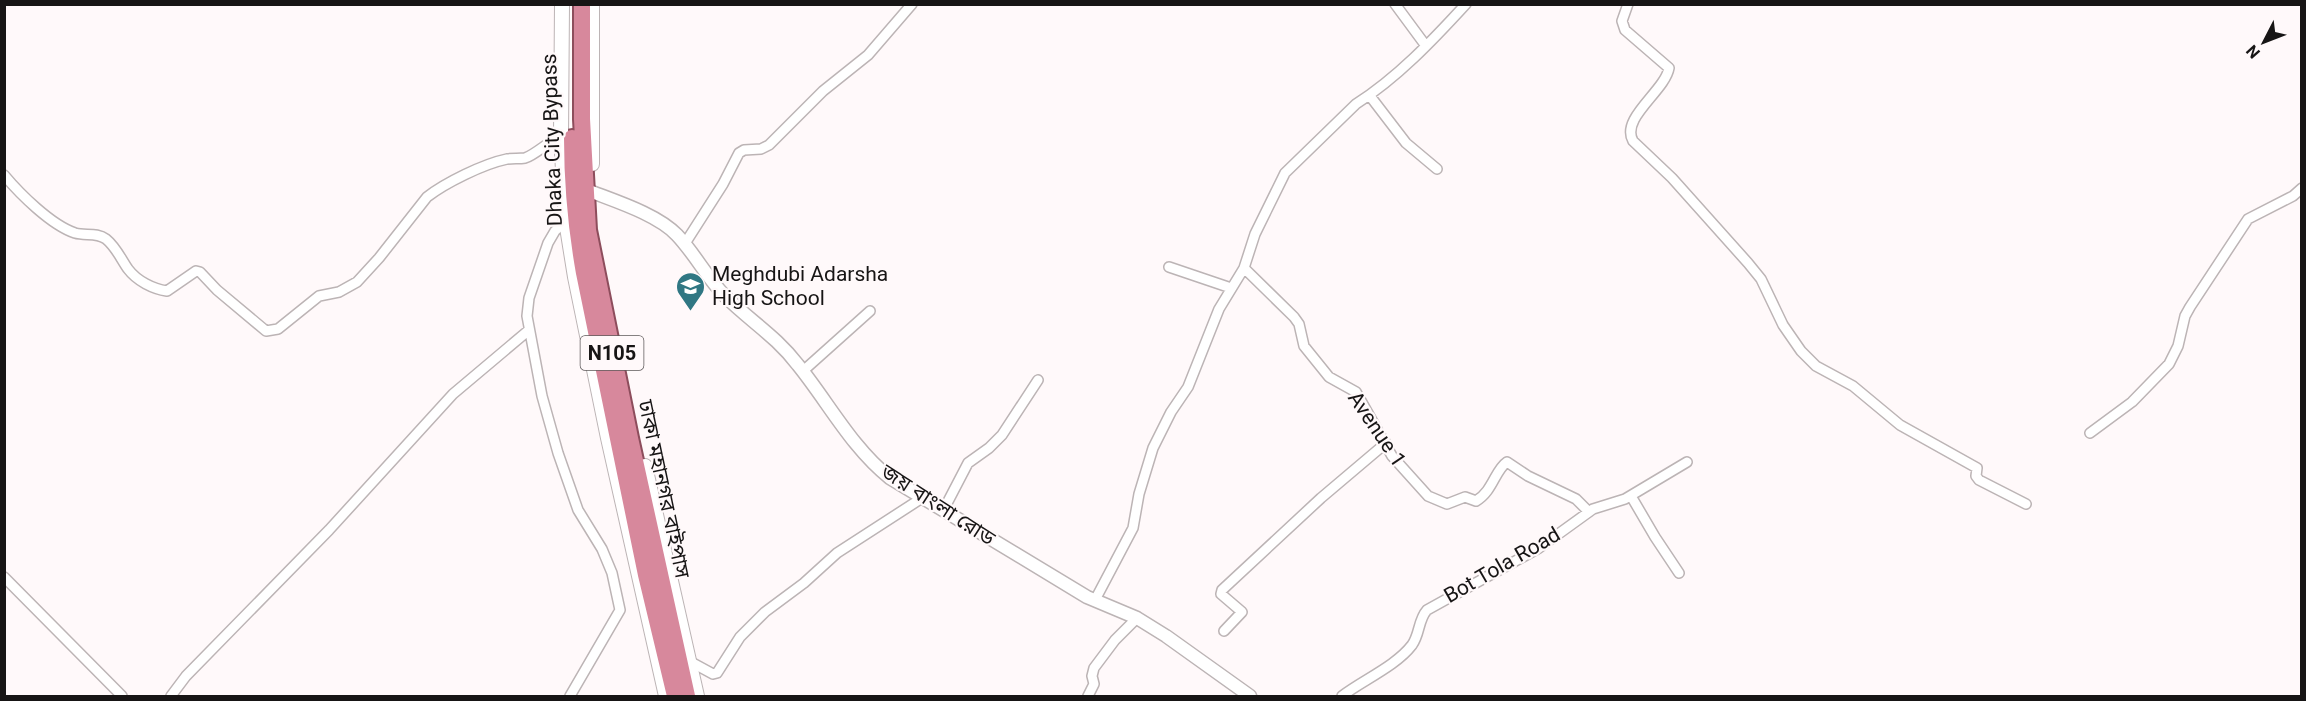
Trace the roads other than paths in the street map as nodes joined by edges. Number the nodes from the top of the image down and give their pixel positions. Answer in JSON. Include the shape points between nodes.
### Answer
{"nodes":[{"id":1,"x":562,"y":4,"type":"edge"},
{"id":2,"x":572,"y":4,"type":"edge"},
{"id":3,"x":582,"y":4,"type":"edge"},
{"id":4,"x":592,"y":4,"type":"edge"},
{"id":5,"x":912,"y":4,"type":"edge"},
{"id":6,"x":1395,"y":4,"type":"edge"},
{"id":7,"x":1466,"y":4,"type":"edge"},
{"id":8,"x":1628,"y":4,"type":"edge"},
{"id":9,"x":1426,"y":46,"type":"junction"},
{"id":10,"x":1370,"y":96,"type":"junction"},
{"id":11,"x":561,"y":136,"type":"junction"},
{"id":12,"x":1437,"y":170,"type":"dead end"},
{"id":13,"x":4,"y":174,"type":"edge"},
{"id":14,"x":2301,"y":188,"type":"edge"},
{"id":15,"x":592,"y":192,"type":"junction"},
{"id":16,"x":566,"y":221,"type":"junction"},
{"id":17,"x":684,"y":245,"type":"junction"},
{"id":18,"x":1169,"y":267,"type":"dead end"},
{"id":19,"x":1244,"y":268,"type":"junction"},
{"id":20,"x":1231,"y":288,"type":"junction"},
{"id":21,"x":870,"y":311,"type":"dead end"},
{"id":22,"x":529,"y":330,"type":"junction"},
{"id":23,"x":803,"y":371,"type":"junction"},
{"id":24,"x":1038,"y":380,"type":"dead end"},
{"id":25,"x":2090,"y":433,"type":"dead end"},
{"id":26,"x":1386,"y":443,"type":"junction"},
{"id":27,"x":1688,"y":462,"type":"dead end"},
{"id":28,"x":1631,"y":496,"type":"junction"},
{"id":29,"x":922,"y":498,"type":"junction"},
{"id":30,"x":2026,"y":504,"type":"dead end"},
{"id":31,"x":943,"y":511,"type":"junction"},
{"id":32,"x":1589,"y":512,"type":"junction"},
{"id":33,"x":1679,"y":573,"type":"dead end"},
{"id":34,"x":4,"y":577,"type":"edge"},
{"id":35,"x":1095,"y":600,"type":"junction"},
{"id":36,"x":1137,"y":618,"type":"junction"},
{"id":37,"x":1224,"y":631,"type":"dead end"},
{"id":38,"x":689,"y":661,"type":"junction"},
{"id":39,"x":122,"y":696,"type":"edge"},
{"id":40,"x":171,"y":696,"type":"edge"},
{"id":41,"x":570,"y":696,"type":"edge"},
{"id":42,"x":666,"y":696,"type":"edge"},
{"id":43,"x":675,"y":696,"type":"edge"},
{"id":44,"x":687,"y":696,"type":"edge"},
{"id":45,"x":697,"y":696,"type":"edge"},
{"id":46,"x":1088,"y":696,"type":"edge"},
{"id":47,"x":1250,"y":696,"type":"edge"},
{"id":48,"x":1342,"y":696,"type":"edge"}],
"edges":[{"from":1,"to":11,"type":"main road"},
{"from":2,"to":43,"type":"highway","name":"Dhaka City Bypass","number":"N105","via":[[572,184],[577,230],[617,438]]},
{"from":3,"to":44,"type":"highway","name":"ঢাকা মহানগর বাইপাস","number":"N105","via":[[582,119],[588,230]]},
{"from":4,"to":15,"type":"main road"},
{"from":5,"to":17,"type":"street","via":[[868,55],[823,91],[769,146],[739,153]]},
{"from":6,"to":9,"type":"street"},
{"from":7,"to":9,"type":"street"},
{"from":8,"to":30,"type":"street","via":[[1622,21],[1625,30],[1669,68],[1662,84],[1631,124],[1633,141],[1672,178],[1748,263],[1761,279],[1783,326],[1816,366],[1853,386],[1900,426],[1977,468],[1979,480]]},
{"from":9,"to":10,"type":"street"},
{"from":10,"to":12,"type":"street","via":[[1406,143]]},
{"from":10,"to":19,"type":"street","via":[[1356,104],[1288,169],[1257,228]]},
{"from":11,"to":13,"type":"street","via":[[528,157],[506,159],[436,190],[357,282],[319,296],[272,332],[266,331],[200,272],[167,291],[143,282],[106,239],[75,233],[59,223]]},
{"from":11,"to":16,"type":"main road"},
{"from":14,"to":25,"type":"street","via":[[2248,219],[2190,307],[2169,364],[2132,402]]},
{"from":15,"to":17,"type":"street","name":"জয় বাংলা রোড","via":[[662,224]]},
{"from":15,"to":38,"type":"main road","via":[[618,344]]},
{"from":16,"to":22,"type":"street","via":[[551,236],[529,298]]},
{"from":16,"to":42,"type":"main road","via":[[592,362]]},
{"from":17,"to":23,"type":"street","name":"জয় বাংলা রোড","via":[[723,294],[773,336]]},
{"from":18,"to":20,"type":"street"},
{"from":19,"to":20,"type":"street"},
{"from":19,"to":26,"type":"street","name":"Avenue 1","via":[[1294,316],[1304,346],[1325,373],[1356,392]]},
{"from":20,"to":35,"type":"street","via":[[1188,387],[1153,448],[1133,528]]},
{"from":21,"to":23,"type":"street"},
{"from":22,"to":40,"type":"street","via":[[453,394]]},
{"from":22,"to":41,"type":"street","via":[[558,453],[576,506],[612,573],[621,610]]},
{"from":23,"to":29,"type":"street","name":"জয় বাংলা রোড","via":[[872,462]]},
{"from":24,"to":31,"type":"street","via":[[1002,435],[968,463]]},
{"from":26,"to":32,"type":"street","name":"Avenue 1","via":[[1413,480],[1442,504],[1465,497],[1479,500],[1507,462],[1576,499]]},
{"from":26,"to":37,"type":"street","via":[[1222,590],[1221,594],[1242,612]]},
{"from":27,"to":28,"type":"street","name":"Bot Tola Road"},
{"from":28,"to":32,"type":"street","name":"Bot Tola Road"},
{"from":28,"to":33,"type":"street"},
{"from":29,"to":31,"type":"street","name":"জয় বাংলা রোড"},
{"from":29,"to":38,"type":"street","via":[[837,553],[765,612],[740,637],[717,673]]},
{"from":31,"to":35,"type":"street","name":"জয় বাংলা রোড"},
{"from":32,"to":48,"type":"street","name":"Bot Tola Road","via":[[1539,548],[1427,610],[1407,651]]},
{"from":34,"to":39,"type":"street"},
{"from":35,"to":36,"type":"street","name":"জয় বাংলা রোড"},
{"from":36,"to":46,"type":"street","via":[[1094,668],[1094,684]]},
{"from":36,"to":47,"type":"street","name":"জয় বাংলা রোড"},
{"from":38,"to":45,"type":"main road"}]}
